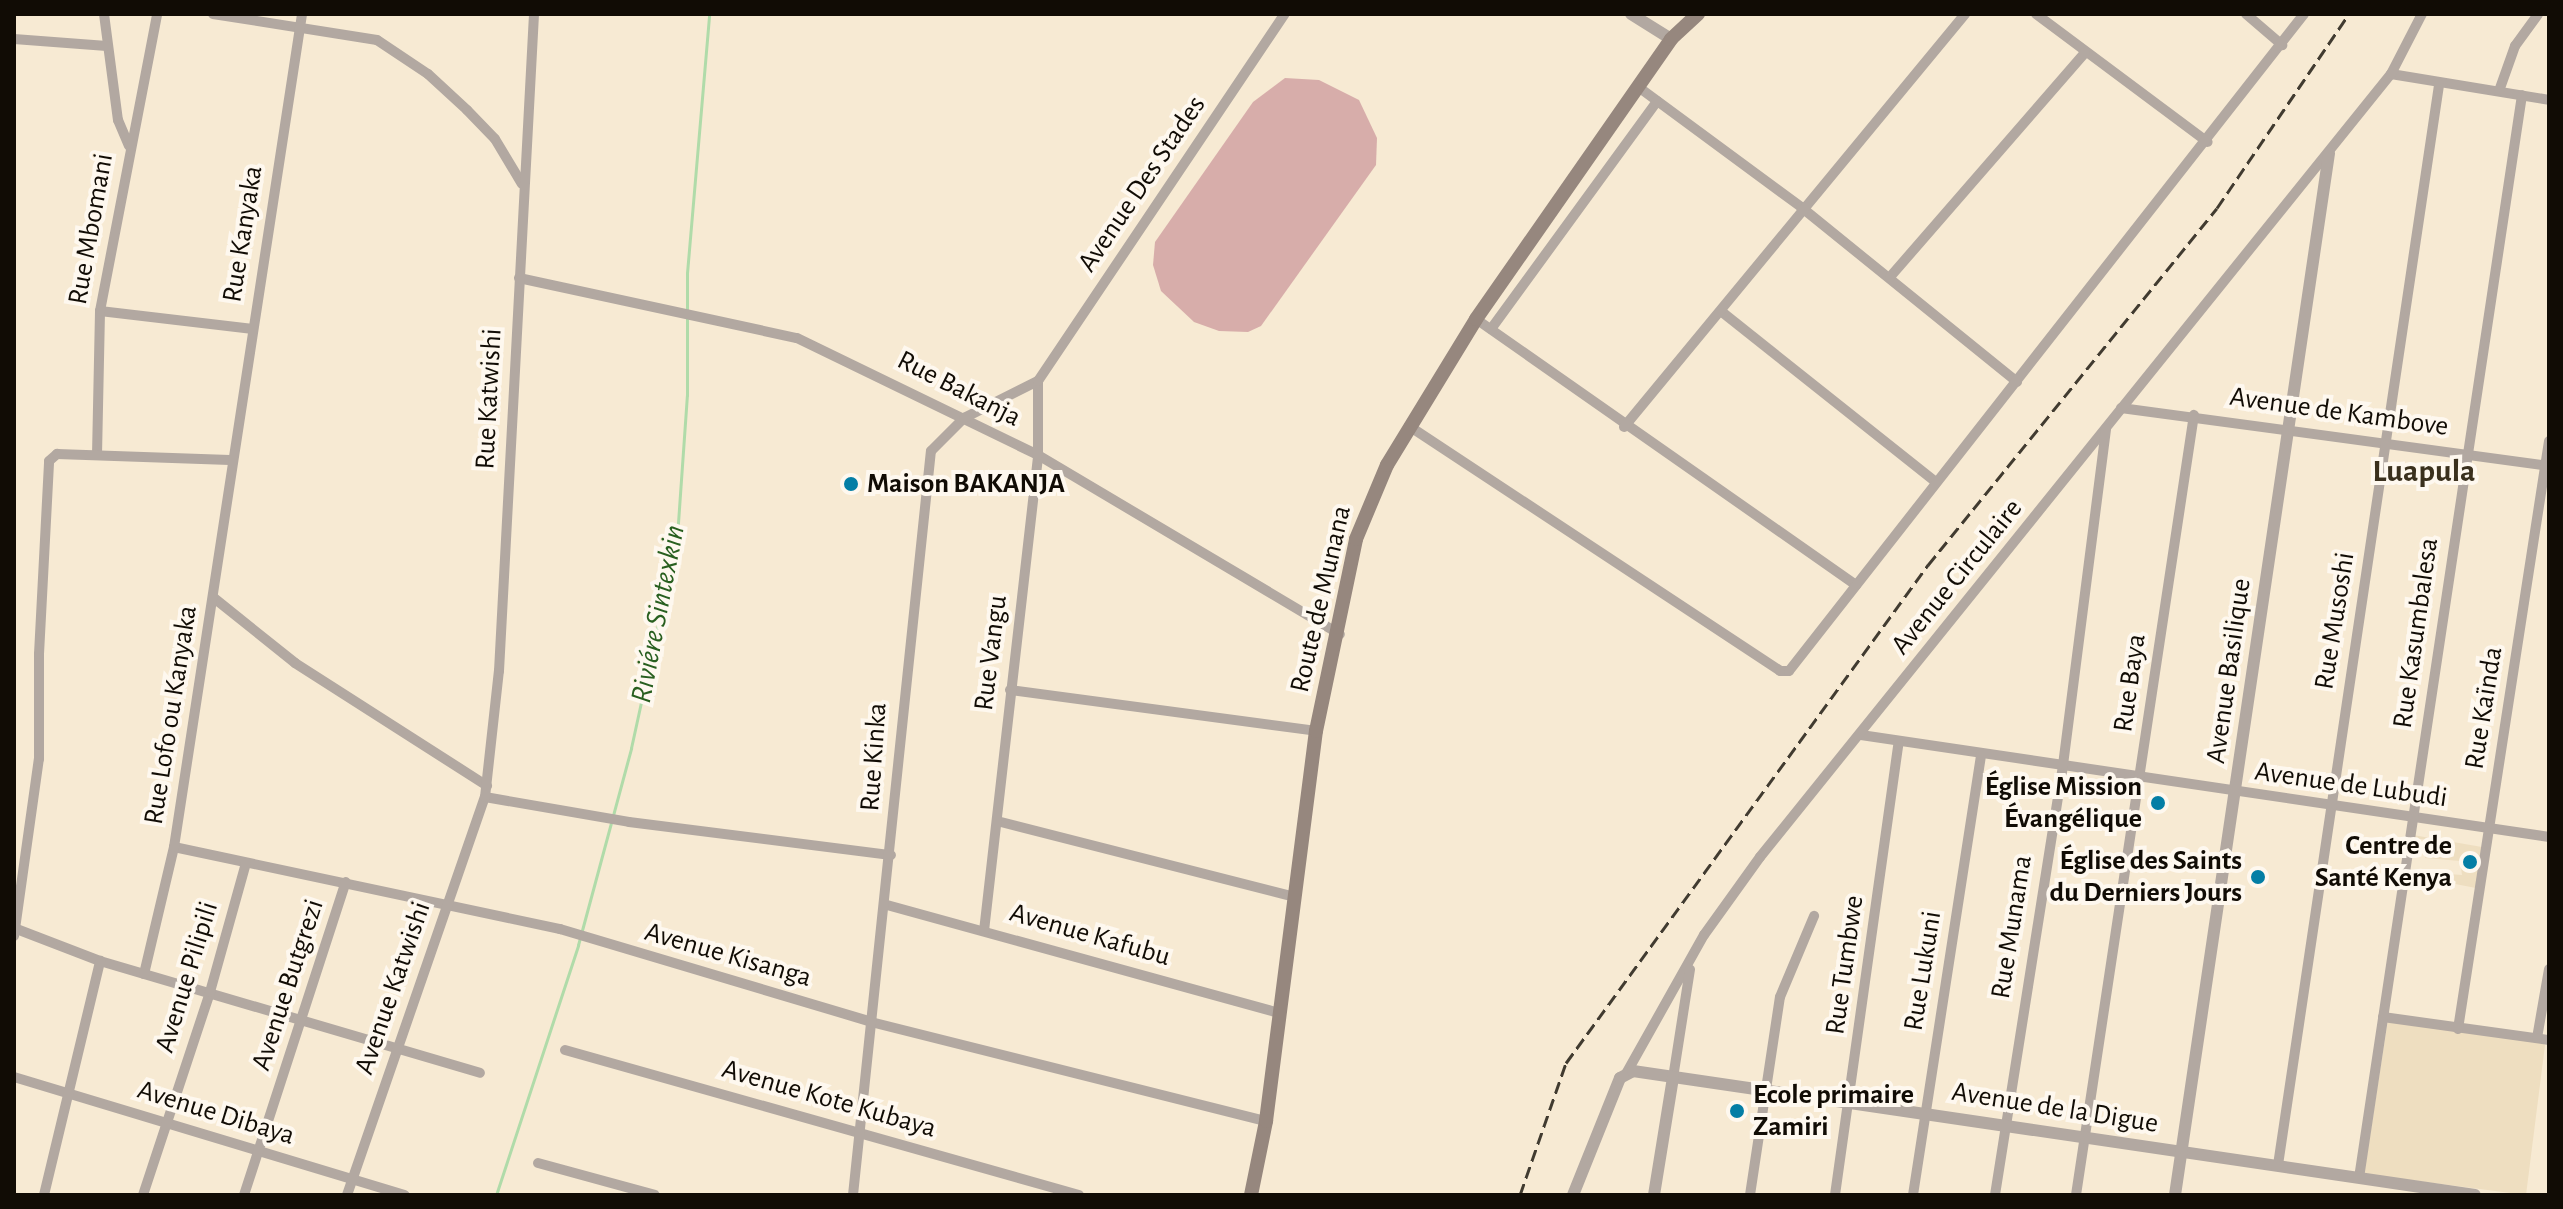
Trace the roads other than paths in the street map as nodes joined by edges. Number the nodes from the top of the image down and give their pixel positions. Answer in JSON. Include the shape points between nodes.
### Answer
{"nodes":[{"id":1,"x":104,"y":14,"type":"edge"},
{"id":2,"x":157,"y":14,"type":"edge"},
{"id":3,"x":213,"y":14,"type":"edge"},
{"id":4,"x":302,"y":14,"type":"edge"},
{"id":5,"x":534,"y":14,"type":"edge"},
{"id":6,"x":1285,"y":14,"type":"edge"},
{"id":7,"x":1631,"y":14,"type":"edge"},
{"id":8,"x":1698,"y":14,"type":"edge"},
{"id":9,"x":1965,"y":14,"type":"edge"},
{"id":10,"x":2036,"y":14,"type":"edge"},
{"id":11,"x":2246,"y":14,"type":"edge"},
{"id":12,"x":2304,"y":14,"type":"edge"},
{"id":13,"x":2422,"y":14,"type":"edge"},
{"id":14,"x":2538,"y":14,"type":"edge"},
{"id":15,"x":300,"y":27,"type":"junction"},
{"id":16,"x":14,"y":39,"type":"edge"},
{"id":17,"x":1671,"y":39,"type":"junction"},
{"id":18,"x":2282,"y":45,"type":"junction"},
{"id":19,"x":107,"y":46,"type":"junction"},
{"id":20,"x":2085,"y":53,"type":"junction"},
{"id":21,"x":2391,"y":74,"type":"junction"},
{"id":22,"x":2439,"y":85,"type":"junction"},
{"id":23,"x":1637,"y":86,"type":"junction"},
{"id":24,"x":2499,"y":91,"type":"junction"},
{"id":25,"x":2522,"y":95,"type":"junction"},
{"id":26,"x":2549,"y":100,"type":"edge"},
{"id":27,"x":1657,"y":101,"type":"junction"},
{"id":28,"x":2208,"y":142,"type":"junction"},
{"id":29,"x":130,"y":148,"type":"junction"},
{"id":30,"x":2329,"y":153,"type":"junction"},
{"id":31,"x":522,"y":184,"type":"junction"},
{"id":32,"x":1801,"y":207,"type":"junction"},
{"id":33,"x":1890,"y":277,"type":"junction"},
{"id":34,"x":519,"y":278,"type":"junction"},
{"id":35,"x":100,"y":311,"type":"junction"},
{"id":36,"x":1722,"y":312,"type":"junction"},
{"id":37,"x":1476,"y":319,"type":"junction"},
{"id":38,"x":253,"y":329,"type":"junction"},
{"id":39,"x":1491,"y":329,"type":"junction"},
{"id":40,"x":1038,"y":381,"type":"junction"},
{"id":41,"x":2017,"y":382,"type":"junction"},
{"id":42,"x":2121,"y":408,"type":"junction"},
{"id":43,"x":2194,"y":415,"type":"junction"},
{"id":44,"x":964,"y":418,"type":"junction"},
{"id":45,"x":1409,"y":426,"type":"junction"},
{"id":46,"x":1624,"y":427,"type":"junction"},
{"id":47,"x":2106,"y":428,"type":"junction"},
{"id":48,"x":2288,"y":428,"type":"junction"},
{"id":49,"x":2549,"y":441,"type":"edge"},
{"id":50,"x":2388,"y":444,"type":"junction"},
{"id":51,"x":2466,"y":454,"type":"junction"},
{"id":52,"x":97,"y":455,"type":"junction"},
{"id":53,"x":1038,"y":455,"type":"junction"},
{"id":54,"x":230,"y":460,"type":"junction"},
{"id":55,"x":2547,"y":466,"type":"edge"},
{"id":56,"x":1936,"y":482,"type":"junction"},
{"id":57,"x":1856,"y":585,"type":"junction"},
{"id":58,"x":214,"y":598,"type":"junction"},
{"id":59,"x":1340,"y":634,"type":"junction"},
{"id":60,"x":1010,"y":690,"type":"junction"},
{"id":61,"x":1316,"y":731,"type":"junction"},
{"id":62,"x":1861,"y":735,"type":"junction"},
{"id":63,"x":1899,"y":741,"type":"junction"},
{"id":64,"x":1981,"y":754,"type":"junction"},
{"id":65,"x":2063,"y":765,"type":"junction"},
{"id":66,"x":2141,"y":778,"type":"junction"},
{"id":67,"x":486,"y":791,"type":"junction"},
{"id":68,"x":2237,"y":793,"type":"junction"},
{"id":69,"x":2329,"y":807,"type":"junction"},
{"id":70,"x":2413,"y":818,"type":"junction"},
{"id":71,"x":997,"y":821,"type":"junction"},
{"id":72,"x":2490,"y":830,"type":"junction"},
{"id":73,"x":2549,"y":837,"type":"edge"},
{"id":74,"x":174,"y":847,"type":"junction"},
{"id":75,"x":891,"y":855,"type":"junction"},
{"id":76,"x":246,"y":863,"type":"junction"},
{"id":77,"x":346,"y":882,"type":"junction"},
{"id":78,"x":1295,"y":897,"type":"junction"},
{"id":79,"x":447,"y":903,"type":"junction"},
{"id":80,"x":887,"y":905,"type":"junction"},
{"id":81,"x":1814,"y":916,"type":"dead end"},
{"id":82,"x":15,"y":931,"type":"edge"},
{"id":83,"x":984,"y":931,"type":"junction"},
{"id":84,"x":100,"y":961,"type":"junction"},
{"id":85,"x":1691,"y":961,"type":"junction"},
{"id":86,"x":2549,"y":969,"type":"edge"},
{"id":87,"x":144,"y":974,"type":"junction"},
{"id":88,"x":210,"y":992,"type":"junction"},
{"id":89,"x":1279,"y":1013,"type":"junction"},
{"id":90,"x":2383,"y":1017,"type":"junction"},
{"id":91,"x":303,"y":1022,"type":"junction"},
{"id":92,"x":871,"y":1022,"type":"junction"},
{"id":93,"x":2458,"y":1029,"type":"junction"},
{"id":94,"x":2537,"y":1038,"type":"junction"},
{"id":95,"x":2549,"y":1040,"type":"edge"},
{"id":96,"x":397,"y":1049,"type":"junction"},
{"id":97,"x":565,"y":1050,"type":"dead end"},
{"id":98,"x":1627,"y":1072,"type":"junction"},
{"id":99,"x":480,"y":1073,"type":"dead end"},
{"id":100,"x":14,"y":1077,"type":"edge"},
{"id":101,"x":1673,"y":1078,"type":"junction"},
{"id":102,"x":1766,"y":1090,"type":"junction"},
{"id":103,"x":67,"y":1093,"type":"junction"},
{"id":104,"x":1850,"y":1102,"type":"junction"},
{"id":105,"x":1926,"y":1113,"type":"junction"},
{"id":106,"x":1266,"y":1121,"type":"junction"},
{"id":107,"x":2006,"y":1122,"type":"junction"},
{"id":108,"x":167,"y":1123,"type":"junction"},
{"id":109,"x":859,"y":1131,"type":"junction"},
{"id":110,"x":2086,"y":1137,"type":"junction"},
{"id":111,"x":259,"y":1151,"type":"junction"},
{"id":112,"x":2182,"y":1151,"type":"junction"},
{"id":113,"x":538,"y":1163,"type":"dead end"},
{"id":114,"x":2278,"y":1165,"type":"junction"},
{"id":115,"x":2359,"y":1178,"type":"junction"},
{"id":116,"x":352,"y":1180,"type":"junction"},
{"id":117,"x":44,"y":1195,"type":"edge"},
{"id":118,"x":143,"y":1195,"type":"edge"},
{"id":119,"x":244,"y":1195,"type":"edge"},
{"id":120,"x":347,"y":1195,"type":"edge"},
{"id":121,"x":405,"y":1195,"type":"edge"},
{"id":122,"x":655,"y":1195,"type":"edge"},
{"id":123,"x":853,"y":1195,"type":"edge"},
{"id":124,"x":1079,"y":1195,"type":"edge"},
{"id":125,"x":1251,"y":1195,"type":"edge"},
{"id":126,"x":1573,"y":1195,"type":"edge"},
{"id":127,"x":1654,"y":1195,"type":"edge"},
{"id":128,"x":1750,"y":1195,"type":"edge"},
{"id":129,"x":1835,"y":1195,"type":"edge"},
{"id":130,"x":1913,"y":1195,"type":"edge"},
{"id":131,"x":1995,"y":1195,"type":"edge"},
{"id":132,"x":2076,"y":1195,"type":"edge"},
{"id":133,"x":2175,"y":1195,"type":"edge"},
{"id":134,"x":2475,"y":1195,"type":"edge"}],
"edges":[{"from":1,"to":19,"type":"street"},
{"from":2,"to":29,"type":"street","name":"Rue Mbomani"},
{"from":3,"to":15,"type":"street"},
{"from":4,"to":15,"type":"street","name":"Rue Kanyaka"},
{"from":5,"to":31,"type":"street","name":"Rue Katwishi"},
{"from":6,"to":40,"type":"street","name":"Avenue Des Stades"},
{"from":7,"to":17,"type":"street"},
{"from":8,"to":17,"type":"main road","name":"Route de Munana"},
{"from":9,"to":32,"type":"street"},
{"from":10,"to":20,"type":"street"},
{"from":11,"to":18,"type":"street"},
{"from":12,"to":18,"type":"street"},
{"from":13,"to":21,"type":"street","name":"Avenue Circulaire"},
{"from":14,"to":24,"type":"street","via":[[2515,46]]},
{"from":15,"to":31,"type":"street","via":[[365,35],[394,49],[495,139]]},
{"from":15,"to":38,"type":"street","name":"Rue Kanyaka"},
{"from":16,"to":19,"type":"street"},
{"from":17,"to":23,"type":"main road","name":"Route de Munana"},
{"from":18,"to":28,"type":"street"},
{"from":19,"to":29,"type":"street","via":[[118,120]]},
{"from":20,"to":28,"type":"street"},
{"from":20,"to":33,"type":"street"},
{"from":21,"to":22,"type":"street"},
{"from":21,"to":30,"type":"street","name":"Avenue Circulaire"},
{"from":22,"to":24,"type":"street"},
{"from":22,"to":50,"type":"street","name":"Rue Musoshi"},
{"from":23,"to":27,"type":"street"},
{"from":23,"to":37,"type":"main road","name":"Route de Munana"},
{"from":24,"to":25,"type":"street"},
{"from":25,"to":26,"type":"street"},
{"from":25,"to":51,"type":"street","name":"Rue Kasumbalesa"},
{"from":27,"to":32,"type":"street"},
{"from":27,"to":39,"type":"street"},
{"from":28,"to":41,"type":"street"},
{"from":29,"to":35,"type":"street","name":"Rue Mbomani"},
{"from":30,"to":42,"type":"street","name":"Avenue Circulaire"},
{"from":30,"to":48,"type":"street","name":"Avenue Basilique"},
{"from":31,"to":34,"type":"street","name":"Rue Katwishi"},
{"from":32,"to":33,"type":"street"},
{"from":32,"to":36,"type":"street"},
{"from":33,"to":41,"type":"street"},
{"from":34,"to":44,"type":"street","name":"Rue Bakanja","via":[[797,338]]},
{"from":34,"to":67,"type":"street","name":"Rue Katwishi","via":[[499,671]]},
{"from":35,"to":38,"type":"street"},
{"from":35,"to":52,"type":"street","name":"Rue Mbomani"},
{"from":36,"to":46,"type":"street"},
{"from":36,"to":56,"type":"street"},
{"from":37,"to":39,"type":"street"},
{"from":37,"to":45,"type":"main road","name":"Route de Munana"},
{"from":38,"to":54,"type":"street","name":"Rue Kanyaka"},
{"from":39,"to":46,"type":"street"},
{"from":40,"to":44,"type":"street","name":"Rue Kinka"},
{"from":40,"to":53,"type":"street","name":"Rue Vangu"},
{"from":41,"to":56,"type":"street"},
{"from":42,"to":43,"type":"street","name":"Avenue de Kambove"},
{"from":42,"to":47,"type":"street","name":"Avenue Circulaire"},
{"from":43,"to":48,"type":"street","name":"Avenue de Kambove"},
{"from":43,"to":66,"type":"street","name":"Rue Baya"},
{"from":44,"to":53,"type":"street","name":"Rue Bakanja"},
{"from":44,"to":75,"type":"street","name":"Rue Kinka","via":[[937,442],[928,462]]},
{"from":45,"to":57,"type":"street","via":[[1780,671],[1789,671]]},
{"from":45,"to":59,"type":"main road","name":"Route de Munana","via":[[1356,539]]},
{"from":46,"to":57,"type":"street"},
{"from":47,"to":62,"type":"street","name":"Avenue Circulaire"},
{"from":47,"to":65,"type":"street","name":"Rue Munama"},
{"from":48,"to":50,"type":"street","name":"Avenue de Kambove"},
{"from":48,"to":68,"type":"street","name":"Avenue Basilique"},
{"from":49,"to":55,"type":"street","name":"Rue Kaïnda"},
{"from":50,"to":51,"type":"street","name":"Avenue de Kambove"},
{"from":50,"to":69,"type":"street","name":"Rue Musoshi"},
{"from":51,"to":55,"type":"street","name":"Avenue de Kambove"},
{"from":51,"to":70,"type":"street","name":"Rue Kasumbalesa"},
{"from":52,"to":54,"type":"street"},
{"from":52,"to":82,"type":"street","via":[[52,456],[39,654],[39,759]]},
{"from":53,"to":59,"type":"street","name":"Rue Bakanja"},
{"from":53,"to":60,"type":"street","name":"Rue Vangu"},
{"from":54,"to":58,"type":"street","name":"Rue Lofo ou Kanyaka"},
{"from":55,"to":72,"type":"street","name":"Rue Kaïnda"},
{"from":56,"to":57,"type":"street"},
{"from":58,"to":67,"type":"street","via":[[295,663]]},
{"from":58,"to":74,"type":"street","name":"Rue Lofo ou Kanyaka"},
{"from":59,"to":61,"type":"main road","name":"Route de Munana"},
{"from":60,"to":61,"type":"street"},
{"from":60,"to":71,"type":"street","name":"Rue Vangu"},
{"from":61,"to":78,"type":"main road","name":"Route de Munana"},
{"from":62,"to":63,"type":"street","name":"Avenue de Lubudi"},
{"from":62,"to":85,"type":"street","name":"Avenue Circulaire","via":[[1760,857]]},
{"from":63,"to":64,"type":"street","name":"Avenue de Lubudi"},
{"from":63,"to":104,"type":"street","name":"Rue Tumbwe"},
{"from":64,"to":65,"type":"street","name":"Avenue de Lubudi"},
{"from":64,"to":105,"type":"street","name":"Rue Lukuni"},
{"from":65,"to":66,"type":"street","name":"Avenue de Lubudi"},
{"from":65,"to":107,"type":"street","name":"Rue Munama"},
{"from":66,"to":68,"type":"street","name":"Avenue de Lubudi"},
{"from":66,"to":110,"type":"street","name":"Rue Baya"},
{"from":67,"to":75,"type":"street","via":[[629,822]]},
{"from":67,"to":79,"type":"street","name":"Avenue Katwishi"},
{"from":68,"to":69,"type":"street","name":"Avenue de Lubudi"},
{"from":68,"to":112,"type":"street","name":"Avenue Basilique"},
{"from":69,"to":70,"type":"street","name":"Avenue de Lubudi"},
{"from":69,"to":114,"type":"street","name":"Rue Musoshi"},
{"from":70,"to":72,"type":"street","name":"Avenue de Lubudi"},
{"from":70,"to":90,"type":"street","name":"Rue Kasumbalesa"},
{"from":71,"to":78,"type":"street"},
{"from":71,"to":83,"type":"street","name":"Rue Vangu"},
{"from":72,"to":73,"type":"street","name":"Avenue de Lubudi"},
{"from":72,"to":93,"type":"street","name":"Rue Kaïnda"},
{"from":74,"to":76,"type":"street","name":"Avenue Kisanga"},
{"from":74,"to":87,"type":"street","name":"Rue Lofo ou Kanyaka"},
{"from":75,"to":80,"type":"street","name":"Rue Kinka"},
{"from":76,"to":77,"type":"street","name":"Avenue Kisanga"},
{"from":76,"to":88,"type":"street","name":"Avenue Pilipili"},
{"from":77,"to":79,"type":"street","name":"Avenue Kisanga"},
{"from":77,"to":91,"type":"street","name":"Avenue Butgrezi"},
{"from":78,"to":89,"type":"main road","name":"Route de Munana"},
{"from":79,"to":92,"type":"street","name":"Avenue Kisanga","via":[[560,929]]},
{"from":79,"to":96,"type":"street","name":"Avenue Katwishi"},
{"from":80,"to":83,"type":"street","name":"Avenue Kafubu"},
{"from":80,"to":92,"type":"street","name":"Rue Kinka"},
{"from":81,"to":102,"type":"street","via":[[1784,979]]},
{"from":82,"to":84,"type":"street"},
{"from":83,"to":89,"type":"street","name":"Avenue Kafubu"},
{"from":84,"to":87,"type":"street"},
{"from":84,"to":103,"type":"street"},
{"from":85,"to":98,"type":"street","name":"Avenue Circulaire"},
{"from":85,"to":101,"type":"street"},
{"from":86,"to":94,"type":"street"},
{"from":87,"to":88,"type":"street"},
{"from":88,"to":91,"type":"street"},
{"from":88,"to":108,"type":"street","name":"Avenue Pilipili"},
{"from":89,"to":106,"type":"main road","name":"Route de Munana"},
{"from":90,"to":93,"type":"street"},
{"from":90,"to":115,"type":"street","name":"Rue Kasumbalesa"},
{"from":91,"to":96,"type":"street"},
{"from":91,"to":111,"type":"street","name":"Avenue Butgrezi"},
{"from":92,"to":106,"type":"street","name":"Avenue Kisanga"},
{"from":92,"to":109,"type":"street","name":"Rue Kinka"},
{"from":93,"to":94,"type":"street"},
{"from":94,"to":95,"type":"street"},
{"from":96,"to":99,"type":"street"},
{"from":96,"to":116,"type":"street","name":"Avenue Katwishi"},
{"from":97,"to":109,"type":"street","name":"Avenue Kote Kubaya"},
{"from":98,"to":101,"type":"street","name":"Avenue de la Digue"},
{"from":98,"to":126,"type":"street","name":"Avenue Circulaire"},
{"from":100,"to":103,"type":"street","name":"Avenue Dibaya"},
{"from":101,"to":102,"type":"street","name":"Avenue de la Digue"},
{"from":101,"to":127,"type":"street"},
{"from":102,"to":104,"type":"street","name":"Avenue de la Digue"},
{"from":102,"to":128,"type":"street"},
{"from":103,"to":108,"type":"street","name":"Avenue Dibaya"},
{"from":103,"to":117,"type":"street"},
{"from":104,"to":105,"type":"street","name":"Avenue de la Digue"},
{"from":104,"to":129,"type":"street","name":"Rue Tumbwe"},
{"from":105,"to":107,"type":"street","name":"Avenue de la Digue"},
{"from":105,"to":130,"type":"street","name":"Rue Lukuni"},
{"from":106,"to":125,"type":"main road","name":"Route de Munana"},
{"from":107,"to":110,"type":"street","name":"Avenue de la Digue"},
{"from":107,"to":131,"type":"street","name":"Rue Munama"},
{"from":108,"to":111,"type":"street","name":"Avenue Dibaya"},
{"from":108,"to":118,"type":"street","name":"Avenue Pilipili"},
{"from":109,"to":123,"type":"street","name":"Rue Kinka"},
{"from":109,"to":124,"type":"street","name":"Avenue Kote Kubaya"},
{"from":110,"to":112,"type":"street","name":"Avenue de la Digue"},
{"from":110,"to":132,"type":"street","name":"Rue Baya"},
{"from":111,"to":116,"type":"street","name":"Avenue Dibaya"},
{"from":111,"to":119,"type":"street","name":"Avenue Butgrezi"},
{"from":112,"to":114,"type":"street","name":"Avenue de la Digue"},
{"from":112,"to":133,"type":"street","name":"Avenue Basilique"},
{"from":113,"to":122,"type":"street"},
{"from":114,"to":115,"type":"street","name":"Avenue de la Digue"},
{"from":115,"to":134,"type":"street","name":"Avenue de la Digue"},
{"from":116,"to":120,"type":"street","name":"Avenue Katwishi"},
{"from":116,"to":121,"type":"street","name":"Avenue Dibaya"}]}
